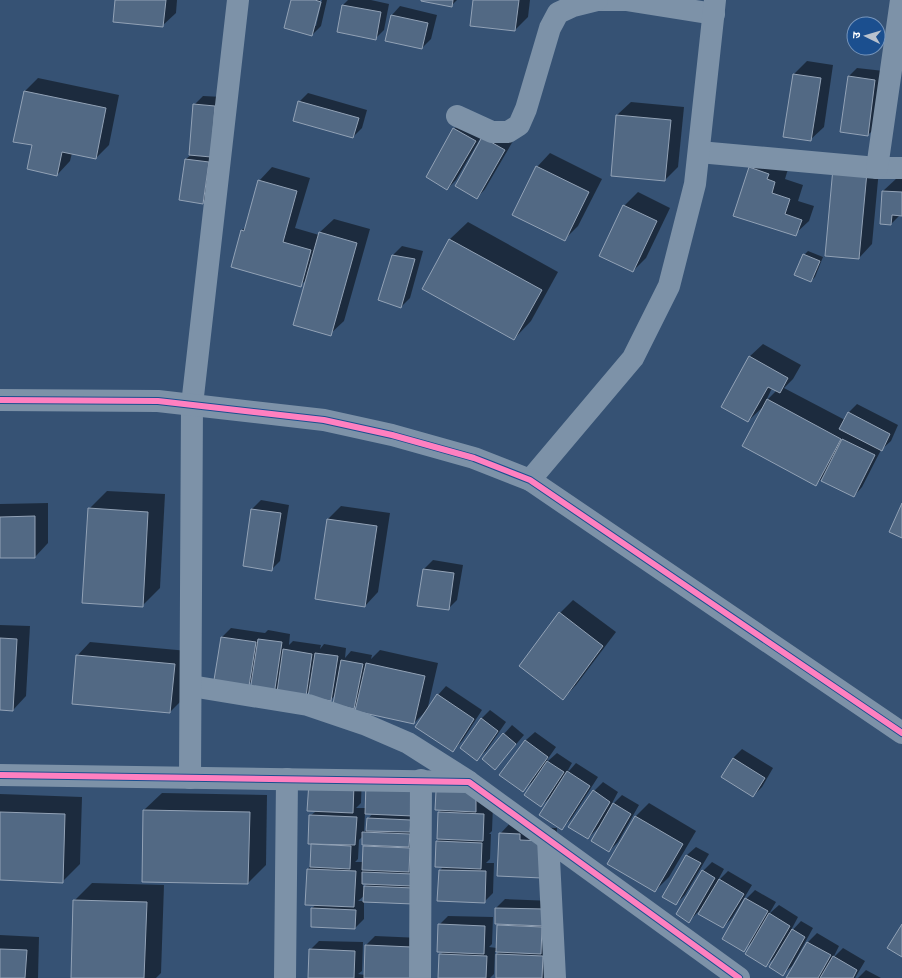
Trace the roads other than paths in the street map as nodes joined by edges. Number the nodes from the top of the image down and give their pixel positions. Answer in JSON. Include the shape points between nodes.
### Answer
{"nodes":[{"id":1,"x":238,"y":0,"type":"edge"},
{"id":2,"x":598,"y":0,"type":"edge"},
{"id":3,"x":901,"y":0,"type":"edge"},
{"id":4,"x":714,"y":7,"type":"edge"},
{"id":5,"x":457,"y":116,"type":"dead end"},
{"id":6,"x":699,"y":152,"type":"junction"},
{"id":7,"x":877,"y":168,"type":"junction"},
{"id":8,"x":902,"y":168,"type":"edge"},
{"id":9,"x":0,"y":400,"type":"edge"},
{"id":10,"x":192,"y":405,"type":"junction"},
{"id":11,"x":530,"y":480,"type":"junction"},
{"id":12,"x":191,"y":686,"type":"junction"},
{"id":13,"x":902,"y":732,"type":"edge"},
{"id":14,"x":0,"y":775,"type":"edge"},
{"id":15,"x":190,"y":778,"type":"junction"},
{"id":16,"x":287,"y":779,"type":"junction"},
{"id":17,"x":421,"y":780,"type":"junction"},
{"id":18,"x":469,"y":782,"type":"junction"},
{"id":19,"x":548,"y":839,"type":"junction"},
{"id":20,"x":285,"y":978,"type":"edge"},
{"id":21,"x":420,"y":978,"type":"edge"},
{"id":22,"x":555,"y":978,"type":"edge"},
{"id":23,"x":739,"y":978,"type":"edge"}],
"edges":[{"from":1,"to":10,"type":"street"},
{"from":2,"to":4,"type":"street"},
{"from":2,"to":5,"type":"street","via":[[573,6],[558,14],[550,28],[519,126],[508,132],[492,132]]},
{"from":3,"to":7,"type":"street"},
{"from":4,"to":6,"type":"street"},
{"from":6,"to":7,"type":"street"},
{"from":6,"to":11,"type":"street","via":[[695,184],[669,286],[633,358]]},
{"from":7,"to":8,"type":"street"},
{"from":9,"to":10,"type":"street","via":[[158,401]]},
{"from":10,"to":11,"type":"street","via":[[324,420],[392,435],[474,458]]},
{"from":10,"to":12,"type":"street"},
{"from":11,"to":13,"type":"street"},
{"from":12,"to":15,"type":"street"},
{"from":12,"to":18,"type":"street","via":[[308,705],[364,724],[408,743]]},
{"from":14,"to":15,"type":"street"},
{"from":15,"to":16,"type":"street"},
{"from":16,"to":17,"type":"street"},
{"from":16,"to":20,"type":"street"},
{"from":17,"to":18,"type":"street"},
{"from":17,"to":21,"type":"street"},
{"from":18,"to":19,"type":"street"},
{"from":19,"to":22,"type":"street"},
{"from":19,"to":23,"type":"street"}]}
